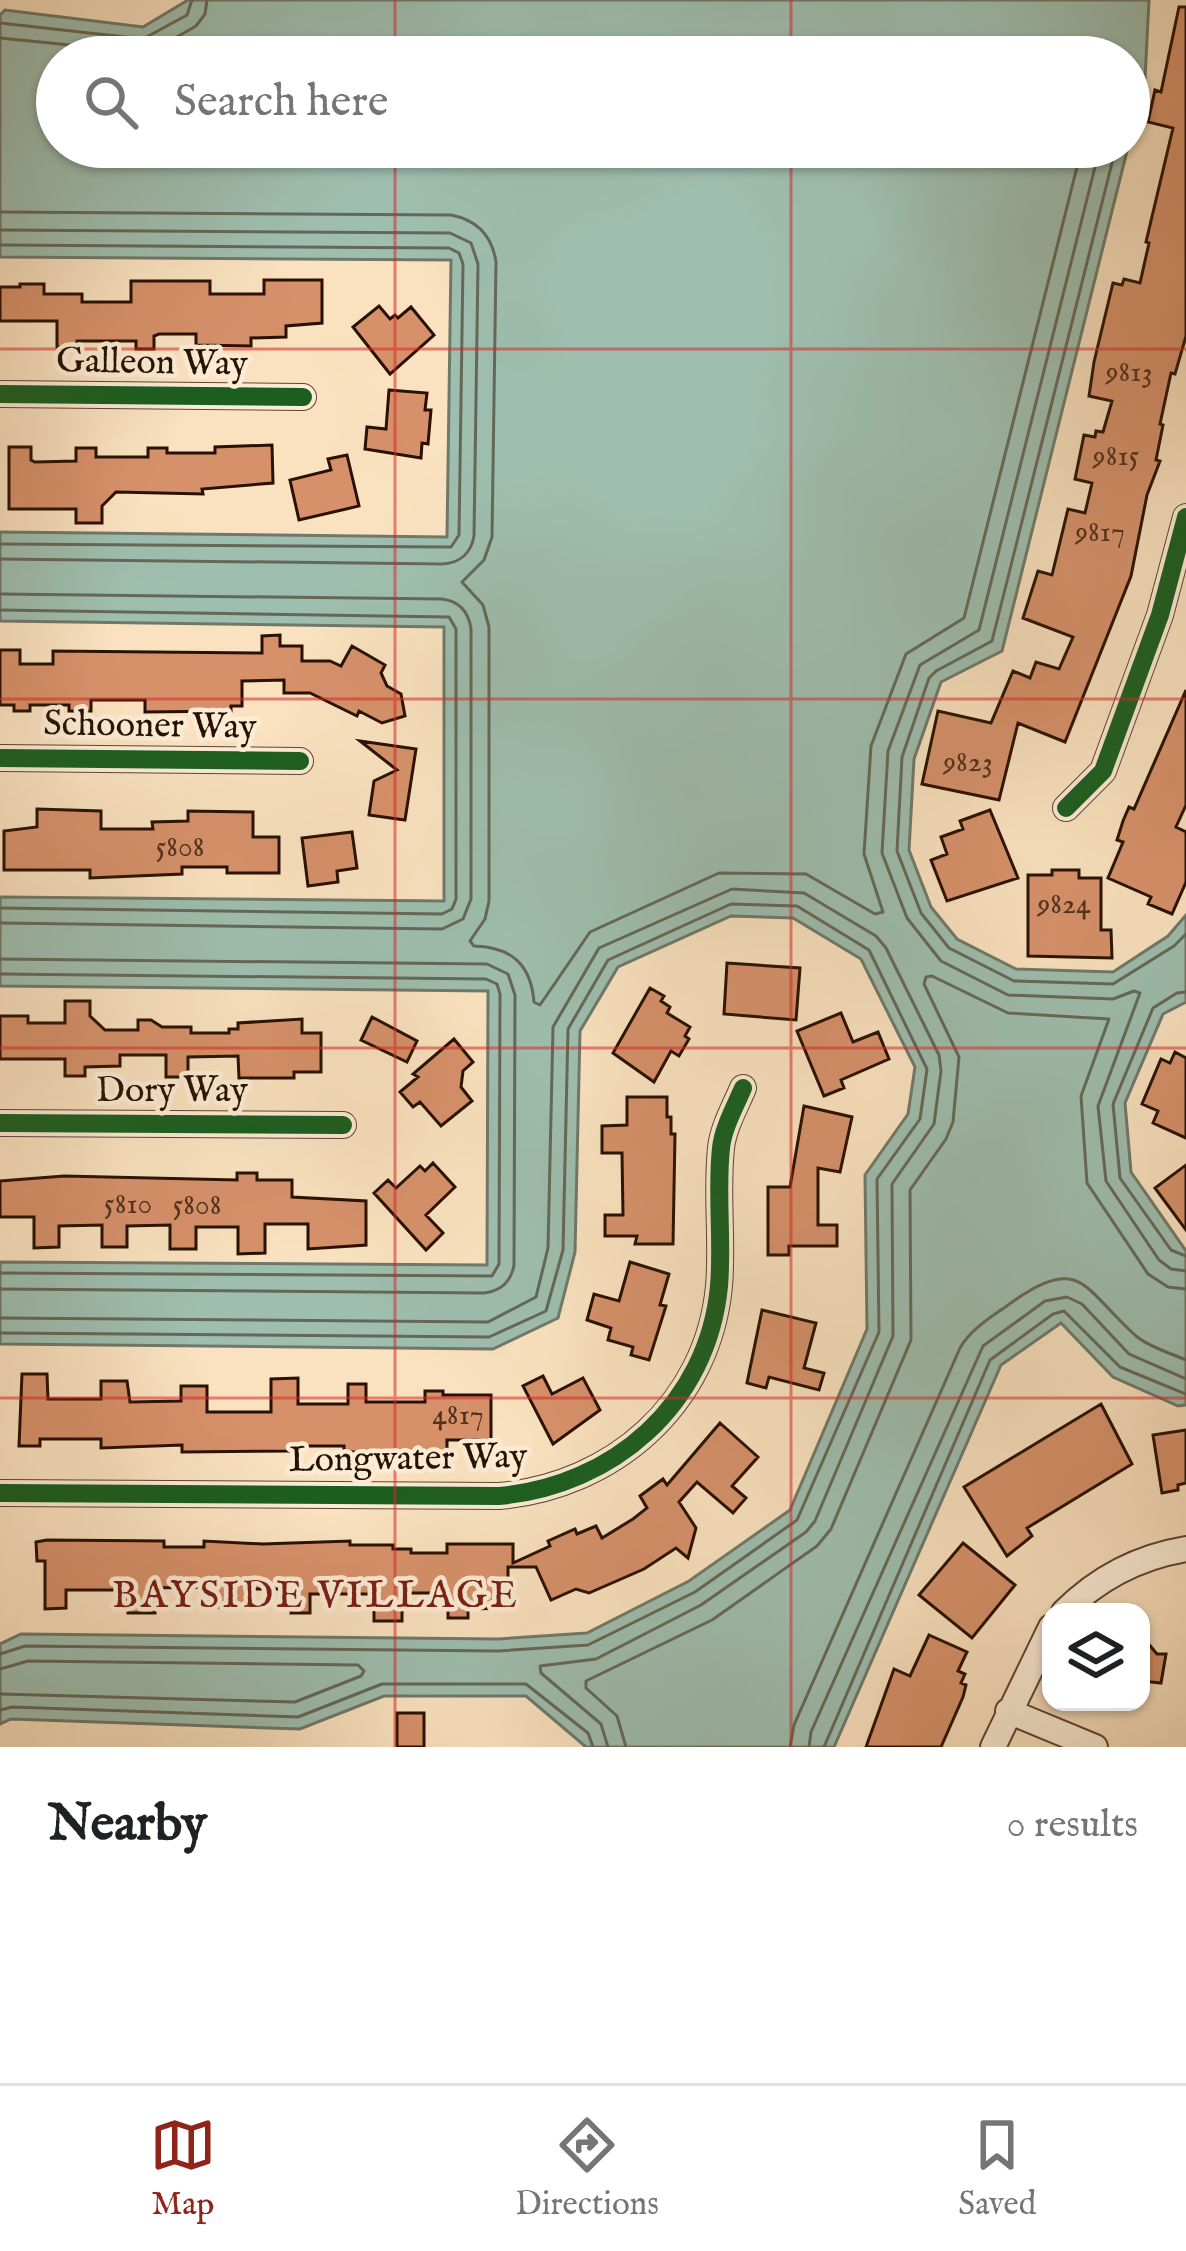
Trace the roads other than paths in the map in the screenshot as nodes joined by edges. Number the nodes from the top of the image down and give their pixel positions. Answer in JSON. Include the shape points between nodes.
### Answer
{"nodes":[{"id":1,"x":0,"y":394,"type":"edge"},
{"id":2,"x":303,"y":398,"type":"dead end"},
{"id":3,"x":1186,"y":517,"type":"edge"},
{"id":4,"x":0,"y":758,"type":"edge"},
{"id":5,"x":300,"y":760,"type":"dead end"},
{"id":6,"x":1066,"y":808,"type":"dead end"},
{"id":7,"x":743,"y":1088,"type":"dead end"},
{"id":8,"x":0,"y":1123,"type":"edge"},
{"id":9,"x":343,"y":1125,"type":"dead end"},
{"id":10,"x":0,"y":1492,"type":"edge"},
{"id":11,"x":1186,"y":1549,"type":"edge"},
{"id":12,"x":1073,"y":1603,"type":"edge"},
{"id":13,"x":1042,"y":1645,"type":"edge"},
{"id":14,"x":1008,"y":1711,"type":"junction"},
{"id":15,"x":992,"y":1747,"type":"edge"},
{"id":16,"x":1095,"y":1747,"type":"edge"}],
"edges":[{"from":1,"to":2,"type":"street","name":"Galleon Way"},
{"from":3,"to":6,"type":"street","via":[[1103,771]]},
{"from":4,"to":5,"type":"street","name":"Schooner Way"},
{"from":7,"to":10,"type":"street","name":"Longwater Way","via":[[721,1144],[719,1285],[706,1347],[677,1400],[614,1460],[546,1490],[499,1496]]},
{"from":8,"to":9,"type":"street","name":"Dory Way"},
{"from":11,"to":12,"type":"street","via":[[1122,1568]]},
{"from":13,"to":14,"type":"street"},
{"from":14,"to":15,"type":"street"},
{"from":14,"to":16,"type":"street"}]}
